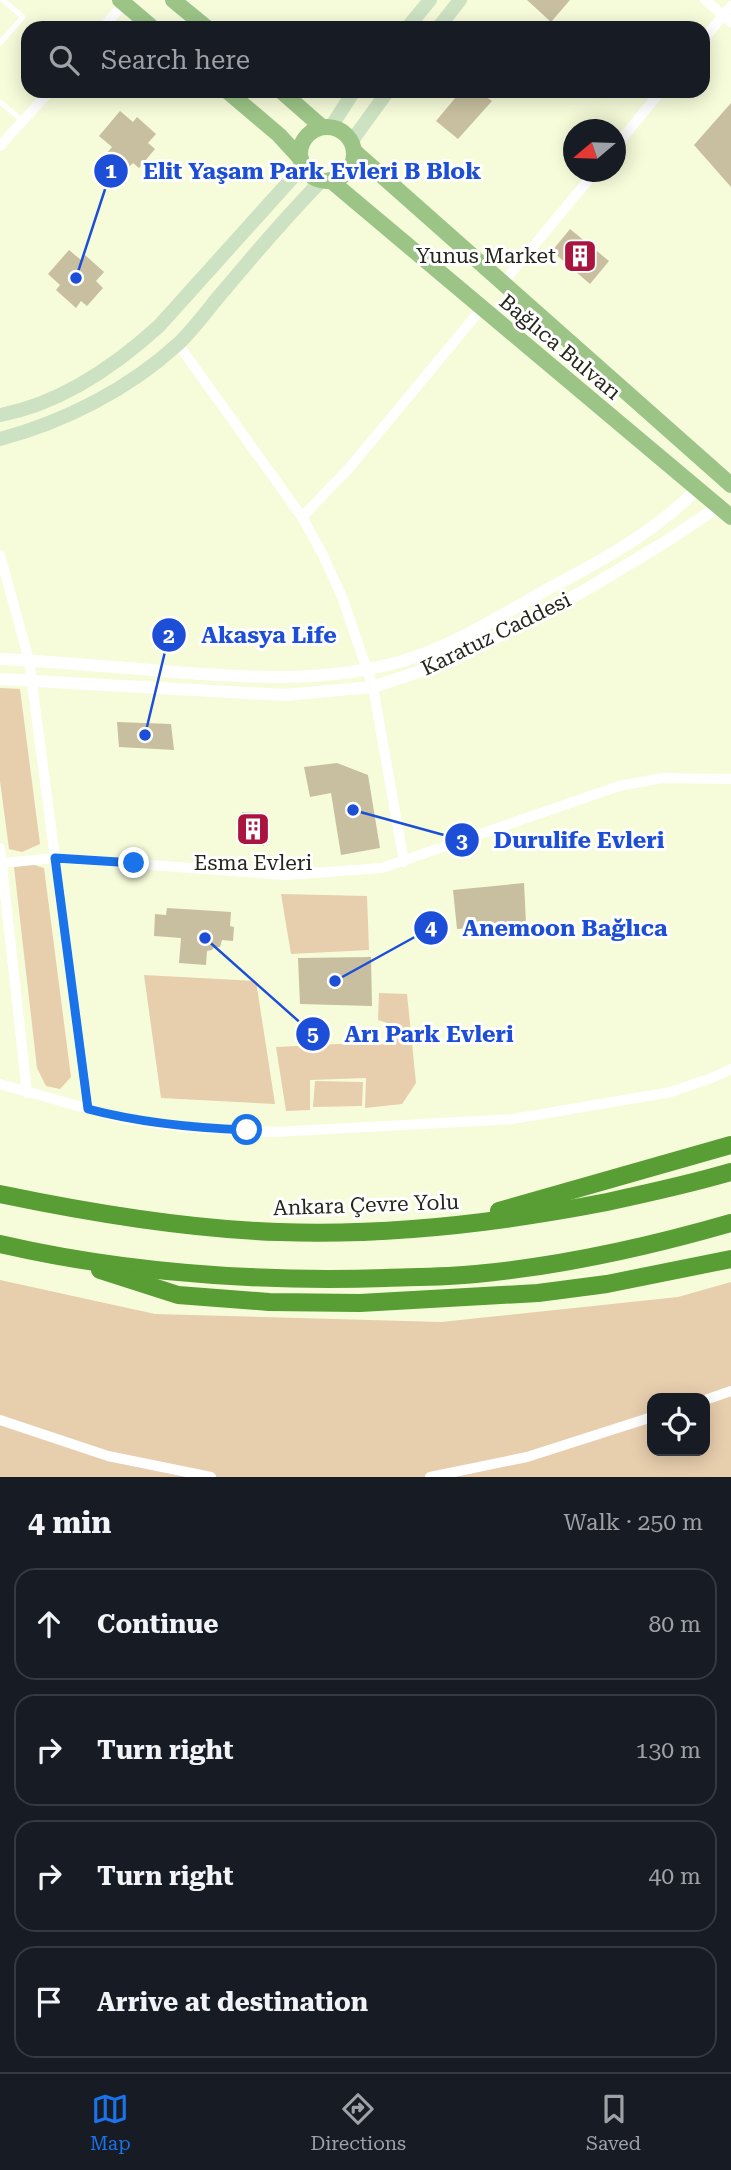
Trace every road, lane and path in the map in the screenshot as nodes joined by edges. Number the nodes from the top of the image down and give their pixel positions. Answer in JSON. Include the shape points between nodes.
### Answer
{"nodes":[{"id":1,"x":3,"y":0,"type":"edge"},
{"id":2,"x":173,"y":0,"type":"edge"},
{"id":3,"x":430,"y":0,"type":"edge"},
{"id":4,"x":460,"y":0,"type":"edge"},
{"id":5,"x":705,"y":0,"type":"edge"},
{"id":6,"x":122,"y":2,"type":"edge"},
{"id":7,"x":731,"y":6,"type":"edge"},
{"id":8,"x":727,"y":19,"type":"edge"},
{"id":9,"x":108,"y":21,"type":"edge"},
{"id":10,"x":145,"y":21,"type":"edge"},
{"id":11,"x":198,"y":21,"type":"edge"},
{"id":12,"x":413,"y":21,"type":"edge"},
{"id":13,"x":444,"y":21,"type":"edge"},
{"id":14,"x":710,"y":34,"type":"edge"},
{"id":15,"x":0,"y":43,"type":"edge"},
{"id":16,"x":44,"y":98,"type":"edge"},
{"id":17,"x":235,"y":98,"type":"edge"},
{"id":18,"x":290,"y":98,"type":"edge"},
{"id":19,"x":349,"y":98,"type":"edge"},
{"id":20,"x":383,"y":98,"type":"edge"},
{"id":21,"x":655,"y":98,"type":"edge"},
{"id":22,"x":0,"y":102,"type":"edge"},
{"id":23,"x":24,"y":122,"type":"junction"},
{"id":24,"x":326,"y":127,"type":"junction"},
{"id":25,"x":626,"y":133,"type":"edge"},
{"id":26,"x":0,"y":146,"type":"edge"},
{"id":27,"x":352,"y":146,"type":"junction"},
{"id":28,"x":302,"y":162,"type":"junction"},
{"id":29,"x":326,"y":180,"type":"junction"},
{"id":30,"x":586,"y":182,"type":"edge"},
{"id":31,"x":502,"y":284,"type":"junction"},
{"id":32,"x":482,"y":308,"type":"junction"},
{"id":33,"x":178,"y":344,"type":"junction"},
{"id":34,"x":1,"y":413,"type":"edge"},
{"id":35,"x":0,"y":439,"type":"edge"},
{"id":36,"x":731,"y":485,"type":"edge"},
{"id":37,"x":697,"y":489,"type":"junction"},
{"id":38,"x":725,"y":512,"type":"edge"},
{"id":39,"x":302,"y":517,"type":"junction"},
{"id":40,"x":0,"y":555,"type":"edge"},
{"id":41,"x":0,"y":659,"type":"edge"},
{"id":42,"x":29,"y":660,"type":"junction"},
{"id":43,"x":367,"y":669,"type":"junction"},
{"id":44,"x":0,"y":679,"type":"edge"},
{"id":45,"x":30,"y":680,"type":"junction"},
{"id":46,"x":373,"y":687,"type":"junction"},
{"id":47,"x":731,"y":779,"type":"edge"},
{"id":48,"x":0,"y":848,"type":"edge"},
{"id":49,"x":55,"y":858,"type":"junction"},
{"id":50,"x":404,"y":862,"type":"junction"},
{"id":51,"x":2,"y":863,"type":"junction"},
{"id":52,"x":731,"y":1069,"type":"edge"},
{"id":53,"x":0,"y":1084,"type":"edge"},
{"id":54,"x":27,"y":1093,"type":"junction"},
{"id":55,"x":88,"y":1109,"type":"junction"},
{"id":56,"x":731,"y":1145,"type":"edge"},
{"id":57,"x":731,"y":1172,"type":"edge"},
{"id":58,"x":0,"y":1194,"type":"edge"},
{"id":59,"x":731,"y":1223,"type":"edge"},
{"id":60,"x":444,"y":1227,"type":"junction"},
{"id":61,"x":0,"y":1244,"type":"edge"},
{"id":62,"x":63,"y":1258,"type":"junction"},
{"id":63,"x":731,"y":1259,"type":"edge"},
{"id":64,"x":731,"y":1391,"type":"edge"},
{"id":65,"x":710,"y":1398,"type":"edge"},
{"id":66,"x":0,"y":1420,"type":"edge"},
{"id":67,"x":647,"y":1420,"type":"edge"},
{"id":68,"x":211,"y":1477,"type":"edge"},
{"id":69,"x":430,"y":1477,"type":"edge"}],
"edges":[{"from":1,"to":15,"type":"lane","via":[[23,17]]},
{"from":2,"to":11,"type":"main road"},
{"from":3,"to":12,"type":"main road"},
{"from":4,"to":13,"type":"main road"},
{"from":5,"to":8,"type":"street"},
{"from":6,"to":9,"type":"street"},
{"from":6,"to":10,"type":"main road"},
{"from":7,"to":8,"type":"street"},
{"from":8,"to":14,"type":"street"},
{"from":16,"to":23,"type":"street"},
{"from":17,"to":28,"type":"main road","via":[[279,135]]},
{"from":18,"to":24,"type":"main road"},
{"from":19,"to":24,"type":"main road"},
{"from":20,"to":27,"type":"main road"},
{"from":21,"to":25,"type":"street"},
{"from":22,"to":23,"type":"lane"},
{"from":23,"to":26,"type":"street"},
{"from":24,"to":27,"type":"main road","via":[[346,135]]},
{"from":24,"to":28,"type":"main road","via":[[307,135]]},
{"from":27,"to":29,"type":"main road","via":[[345,174]]},
{"from":27,"to":31,"type":"main road","name":"Bağlıca Bulvarı"},
{"from":28,"to":29,"type":"main road","via":[[308,173]]},
{"from":28,"to":34,"type":"main road","via":[[159,327],[137,346],[67,390],[35,405]]},
{"from":29,"to":32,"type":"main road","name":"Bağlıca Bulvarı"},
{"from":29,"to":33,"type":"main road","via":[[282,221]]},
{"from":30,"to":31,"type":"street"},
{"from":31,"to":36,"type":"main road","name":"Bağlıca Bulvarı"},
{"from":32,"to":37,"type":"main road","name":"Bağlıca Bulvarı"},
{"from":32,"to":39,"type":"street","via":[[350,467]]},
{"from":33,"to":35,"type":"main road","via":[[125,383],[70,414]]},
{"from":33,"to":39,"type":"street"},
{"from":37,"to":38,"type":"main road","name":"Bağlıca Bulvarı"},
{"from":37,"to":43,"type":"street","name":"Karatuz Caddesi","via":[[663,521],[450,643]]},
{"from":38,"to":46,"type":"street","name":"Karatuz Caddesi","via":[[454,660]]},
{"from":39,"to":43,"type":"street","via":[[342,597]]},
{"from":40,"to":42,"type":"street"},
{"from":41,"to":42,"type":"street","name":"Karatuz Caddesi"},
{"from":42,"to":43,"type":"street","name":"Karatuz Caddesi","via":[[267,678],[309,678]]},
{"from":42,"to":45,"type":"street"},
{"from":43,"to":46,"type":"street"},
{"from":44,"to":45,"type":"street","name":"Karatuz Caddesi"},
{"from":45,"to":46,"type":"street","name":"Karatuz Caddesi","via":[[284,695]]},
{"from":45,"to":49,"type":"street"},
{"from":46,"to":50,"type":"street"},
{"from":47,"to":50,"type":"street","via":[[662,778],[620,786]]},
{"from":48,"to":51,"type":"street"},
{"from":49,"to":50,"type":"street","via":[[286,875],[382,868]]},
{"from":49,"to":51,"type":"street"},
{"from":49,"to":55,"type":"street"},
{"from":51,"to":54,"type":"street"},
{"from":52,"to":55,"type":"street","via":[[671,1092],[513,1119],[275,1132],[192,1128]]},
{"from":53,"to":54,"type":"street"},
{"from":54,"to":55,"type":"street"},
{"from":56,"to":60,"type":"highway"},
{"from":57,"to":60,"type":"highway","name":"Ankara Çevre Yolu","via":[[575,1208]]},
{"from":58,"to":60,"type":"highway","name":"Ankara Çevre Yolu","via":[[218,1228],[308,1232]]},
{"from":59,"to":62,"type":"highway","via":[[583,1258],[474,1275],[240,1278]]},
{"from":61,"to":62,"type":"highway"},
{"from":62,"to":63,"type":"highway","via":[[178,1295],[360,1303],[538,1293]]},
{"from":64,"to":65,"type":"street"},
{"from":66,"to":68,"type":"street","via":[[108,1456]]},
{"from":67,"to":69,"type":"street","via":[[527,1457]]}]}
